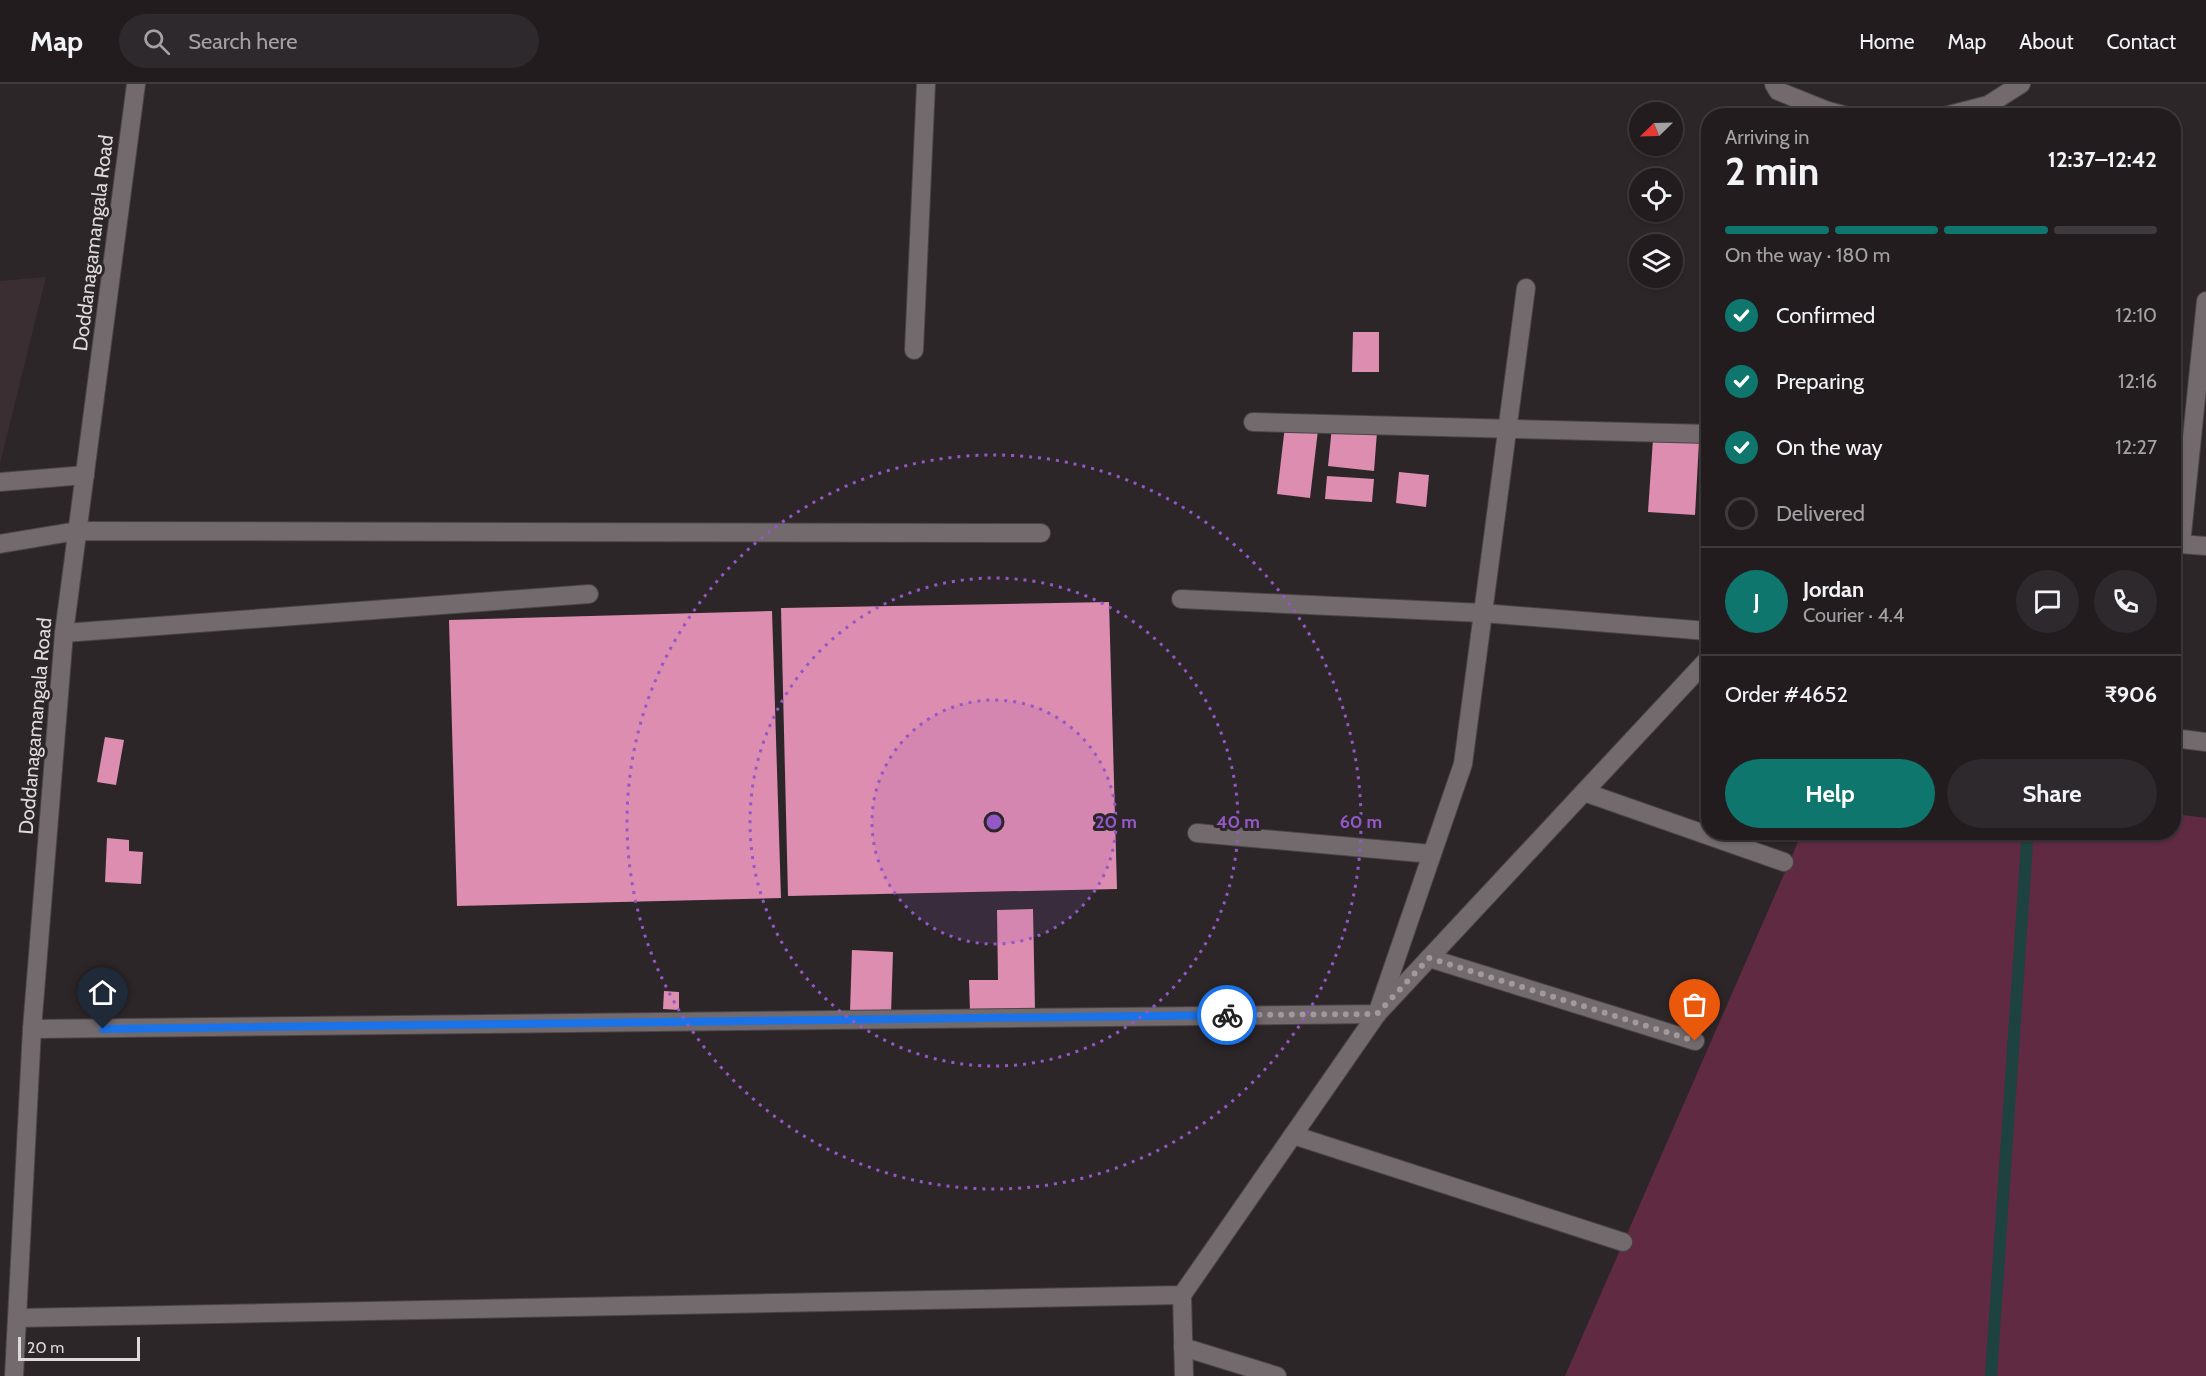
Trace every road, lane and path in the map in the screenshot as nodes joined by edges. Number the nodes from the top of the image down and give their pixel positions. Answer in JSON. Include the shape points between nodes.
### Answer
{"nodes":[{"id":1,"x":136,"y":84,"type":"edge"},
{"id":2,"x":926,"y":84,"type":"edge"},
{"id":3,"x":1774,"y":84,"type":"edge"},
{"id":4,"x":2021,"y":84,"type":"edge"},
{"id":5,"x":1820,"y":108,"type":"edge"},
{"id":6,"x":1976,"y":108,"type":"edge"},
{"id":7,"x":1526,"y":288,"type":"dead end"},
{"id":8,"x":2206,"y":301,"type":"edge"},
{"id":9,"x":914,"y":350,"type":"dead end"},
{"id":10,"x":1253,"y":422,"type":"dead end"},
{"id":11,"x":1508,"y":429,"type":"junction"},
{"id":12,"x":1701,"y":434,"type":"edge"},
{"id":13,"x":85,"y":475,"type":"junction"},
{"id":14,"x":0,"y":482,"type":"edge"},
{"id":15,"x":2181,"y":510,"type":"edge"},
{"id":16,"x":77,"y":531,"type":"junction"},
{"id":17,"x":1041,"y":533,"type":"dead end"},
{"id":18,"x":0,"y":544,"type":"edge"},
{"id":19,"x":2181,"y":544,"type":"edge"},
{"id":20,"x":2206,"y":546,"type":"edge"},
{"id":21,"x":589,"y":594,"type":"dead end"},
{"id":22,"x":1181,"y":598,"type":"dead end"},
{"id":23,"x":1484,"y":613,"type":"junction"},
{"id":24,"x":1701,"y":630,"type":"edge"},
{"id":25,"x":64,"y":633,"type":"junction"},
{"id":26,"x":1701,"y":667,"type":"edge"},
{"id":27,"x":2181,"y":739,"type":"edge"},
{"id":28,"x":2206,"y":742,"type":"edge"},
{"id":29,"x":1584,"y":792,"type":"junction"},
{"id":30,"x":1197,"y":833,"type":"dead end"},
{"id":31,"x":1701,"y":833,"type":"edge"},
{"id":32,"x":1721,"y":840,"type":"edge"},
{"id":33,"x":1432,"y":854,"type":"junction"},
{"id":34,"x":1784,"y":862,"type":"dead end"},
{"id":35,"x":1429,"y":958,"type":"junction"},
{"id":36,"x":1377,"y":1014,"type":"junction"},
{"id":37,"x":32,"y":1029,"type":"junction"},
{"id":38,"x":1695,"y":1041,"type":"dead end"},
{"id":39,"x":1293,"y":1135,"type":"junction"},
{"id":40,"x":1623,"y":1242,"type":"dead end"},
{"id":41,"x":1182,"y":1295,"type":"junction"},
{"id":42,"x":17,"y":1318,"type":"junction"},
{"id":43,"x":1183,"y":1347,"type":"junction"},
{"id":44,"x":14,"y":1376,"type":"edge"},
{"id":45,"x":1184,"y":1376,"type":"edge"},
{"id":46,"x":1277,"y":1376,"type":"edge"}],
"edges":[{"from":1,"to":13,"type":"street","name":"Doddanagamangala Road"},
{"from":2,"to":9,"type":"street"},
{"from":3,"to":5,"type":"street","via":[[1778,91]]},
{"from":4,"to":6,"type":"street"},
{"from":7,"to":11,"type":"street"},
{"from":8,"to":15,"type":"street"},
{"from":10,"to":11,"type":"street"},
{"from":11,"to":12,"type":"street"},
{"from":11,"to":23,"type":"street"},
{"from":13,"to":14,"type":"street"},
{"from":13,"to":16,"type":"street","name":"Doddanagamangala Road"},
{"from":16,"to":17,"type":"street"},
{"from":16,"to":18,"type":"street"},
{"from":16,"to":25,"type":"street","name":"Doddanagamangala Road"},
{"from":19,"to":20,"type":"street"},
{"from":21,"to":25,"type":"street"},
{"from":22,"to":23,"type":"street"},
{"from":23,"to":24,"type":"street"},
{"from":23,"to":33,"type":"street","via":[[1463,764]]},
{"from":25,"to":37,"type":"street","name":"Doddanagamangala Road"},
{"from":26,"to":29,"type":"street"},
{"from":27,"to":28,"type":"street"},
{"from":29,"to":31,"type":"street"},
{"from":29,"to":35,"type":"street"},
{"from":30,"to":33,"type":"street"},
{"from":32,"to":34,"type":"street"},
{"from":33,"to":36,"type":"street"},
{"from":35,"to":36,"type":"street"},
{"from":35,"to":38,"type":"street"},
{"from":36,"to":37,"type":"street"},
{"from":36,"to":39,"type":"street"},
{"from":37,"to":42,"type":"street","name":"Doddanagamangala Road"},
{"from":39,"to":40,"type":"street"},
{"from":39,"to":41,"type":"street"},
{"from":41,"to":42,"type":"street"},
{"from":41,"to":43,"type":"street"},
{"from":42,"to":44,"type":"street","name":"Doddanagamangala Road"},
{"from":43,"to":45,"type":"street"},
{"from":43,"to":46,"type":"street"}]}
